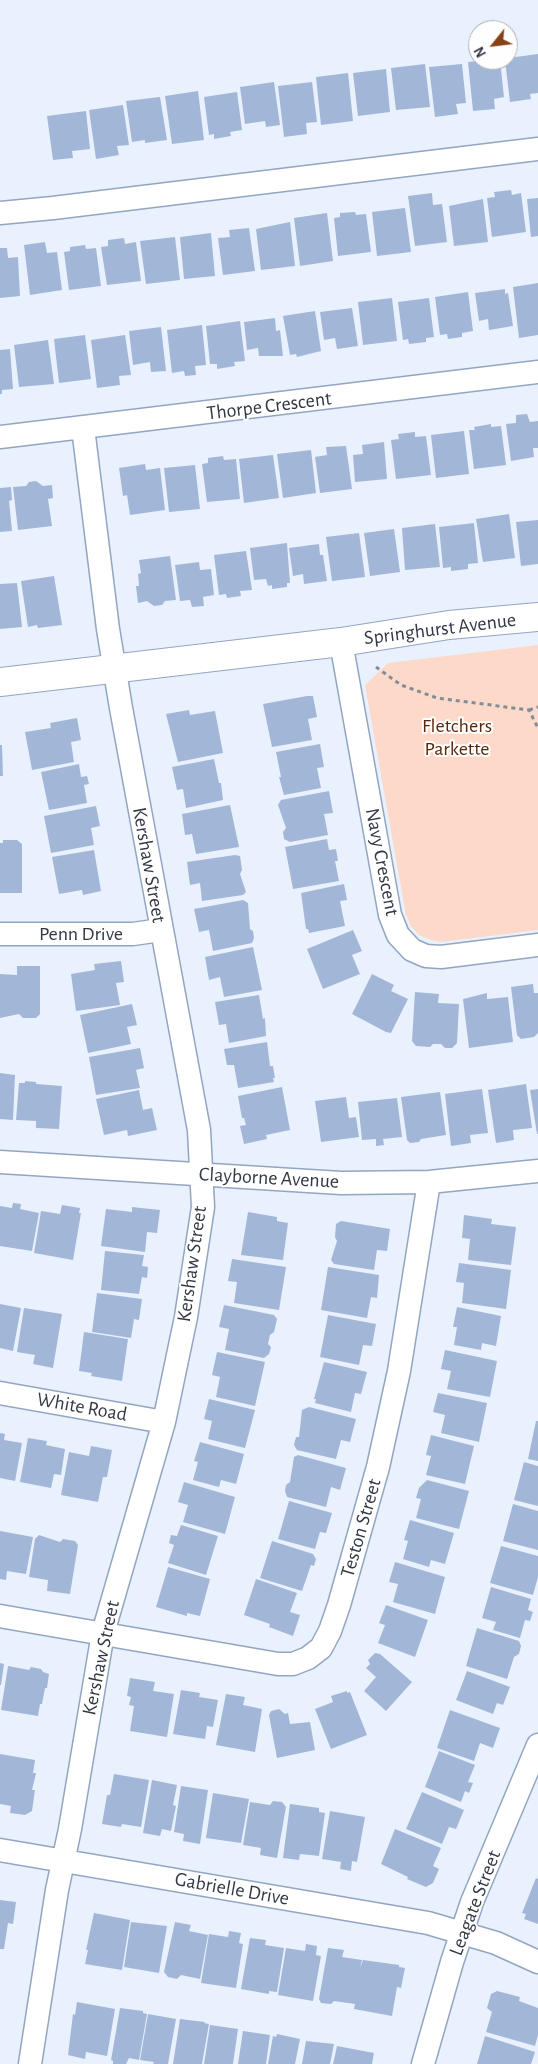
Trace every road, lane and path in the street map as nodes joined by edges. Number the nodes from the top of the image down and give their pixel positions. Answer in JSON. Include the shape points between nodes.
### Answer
{"nodes":[{"id":1,"x":538,"y":148,"type":"edge"},
{"id":2,"x":0,"y":212,"type":"edge"},
{"id":3,"x":538,"y":372,"type":"edge"},
{"id":4,"x":83,"y":428,"type":"junction"},
{"id":5,"x":0,"y":437,"type":"edge"},
{"id":6,"x":538,"y":617,"type":"edge"},
{"id":7,"x":341,"y":642,"type":"junction"},
{"id":8,"x":376,"y":668,"type":"dead end"},
{"id":9,"x":114,"y":670,"type":"junction"},
{"id":10,"x":0,"y":682,"type":"edge"},
{"id":11,"x":538,"y":707,"type":"edge"},
{"id":12,"x":529,"y":710,"type":"junction"},
{"id":13,"x":538,"y":728,"type":"edge"},
{"id":14,"x":161,"y":930,"type":"junction"},
{"id":15,"x":0,"y":934,"type":"edge"},
{"id":16,"x":538,"y":945,"type":"edge"},
{"id":17,"x":0,"y":1162,"type":"edge"},
{"id":18,"x":538,"y":1171,"type":"edge"},
{"id":19,"x":201,"y":1174,"type":"junction"},
{"id":20,"x":428,"y":1182,"type":"junction"},
{"id":21,"x":0,"y":1393,"type":"edge"},
{"id":22,"x":164,"y":1422,"type":"junction"},
{"id":23,"x":0,"y":1616,"type":"edge"},
{"id":24,"x":102,"y":1633,"type":"junction"},
{"id":25,"x":538,"y":1745,"type":"edge"},
{"id":26,"x":0,"y":1850,"type":"edge"},
{"id":27,"x":63,"y":1861,"type":"junction"},
{"id":28,"x":462,"y":1933,"type":"junction"},
{"id":29,"x":538,"y":1962,"type":"edge"},
{"id":30,"x":30,"y":2064,"type":"edge"},
{"id":31,"x":423,"y":2064,"type":"edge"}],
"edges":[{"from":1,"to":2,"type":"street","via":[[111,202]]},
{"from":3,"to":4,"type":"street","name":"Thorpe Crescent"},
{"from":4,"to":5,"type":"street","name":"Thorpe Crescent"},
{"from":4,"to":9,"type":"street","name":"Kershaw Street"},
{"from":6,"to":7,"type":"street","name":"Springhurst Avenue","via":[[449,625]]},
{"from":7,"to":9,"type":"street"},
{"from":7,"to":16,"type":"street","name":"Navy Crescent","via":[[390,915],[398,935],[412,950],[426,956]]},
{"from":8,"to":12,"type":"path","via":[[401,684],[437,698]]},
{"from":9,"to":10,"type":"street"},
{"from":9,"to":14,"type":"street","name":"Kershaw Street"},
{"from":11,"to":12,"type":"path"},
{"from":12,"to":13,"type":"path"},
{"from":14,"to":15,"type":"street","name":"Penn Drive","via":[[133,934]]},
{"from":14,"to":19,"type":"street","name":"Kershaw Street","via":[[199,1130]]},
{"from":17,"to":19,"type":"street","name":"Clayborne Avenue"},
{"from":18,"to":20,"type":"street","name":"Clayborne Avenue"},
{"from":19,"to":20,"type":"street","name":"Clayborne Avenue","via":[[341,1183]]},
{"from":19,"to":22,"type":"street","name":"Kershaw Street","via":[[203,1207],[186,1317]]},
{"from":20,"to":24,"type":"street","name":"Teston Street","via":[[399,1371],[378,1467],[339,1605],[321,1648],[293,1664],[278,1664]]},
{"from":21,"to":22,"type":"street","name":"White Road"},
{"from":22,"to":24,"type":"street","name":"Kershaw Street"},
{"from":23,"to":24,"type":"street","name":"Teston Street"},
{"from":24,"to":27,"type":"street","name":"Kershaw Street"},
{"from":25,"to":28,"type":"street","name":"Leagate Street"},
{"from":26,"to":27,"type":"street","name":"Gabrielle Drive"},
{"from":27,"to":28,"type":"street","name":"Gabrielle Drive","via":[[428,1923]]},
{"from":27,"to":30,"type":"street","name":"Kershaw Street"},
{"from":28,"to":29,"type":"street","name":"Gabrielle Drive","via":[[496,1943]]},
{"from":28,"to":31,"type":"street","name":"Leagate Street"}]}
